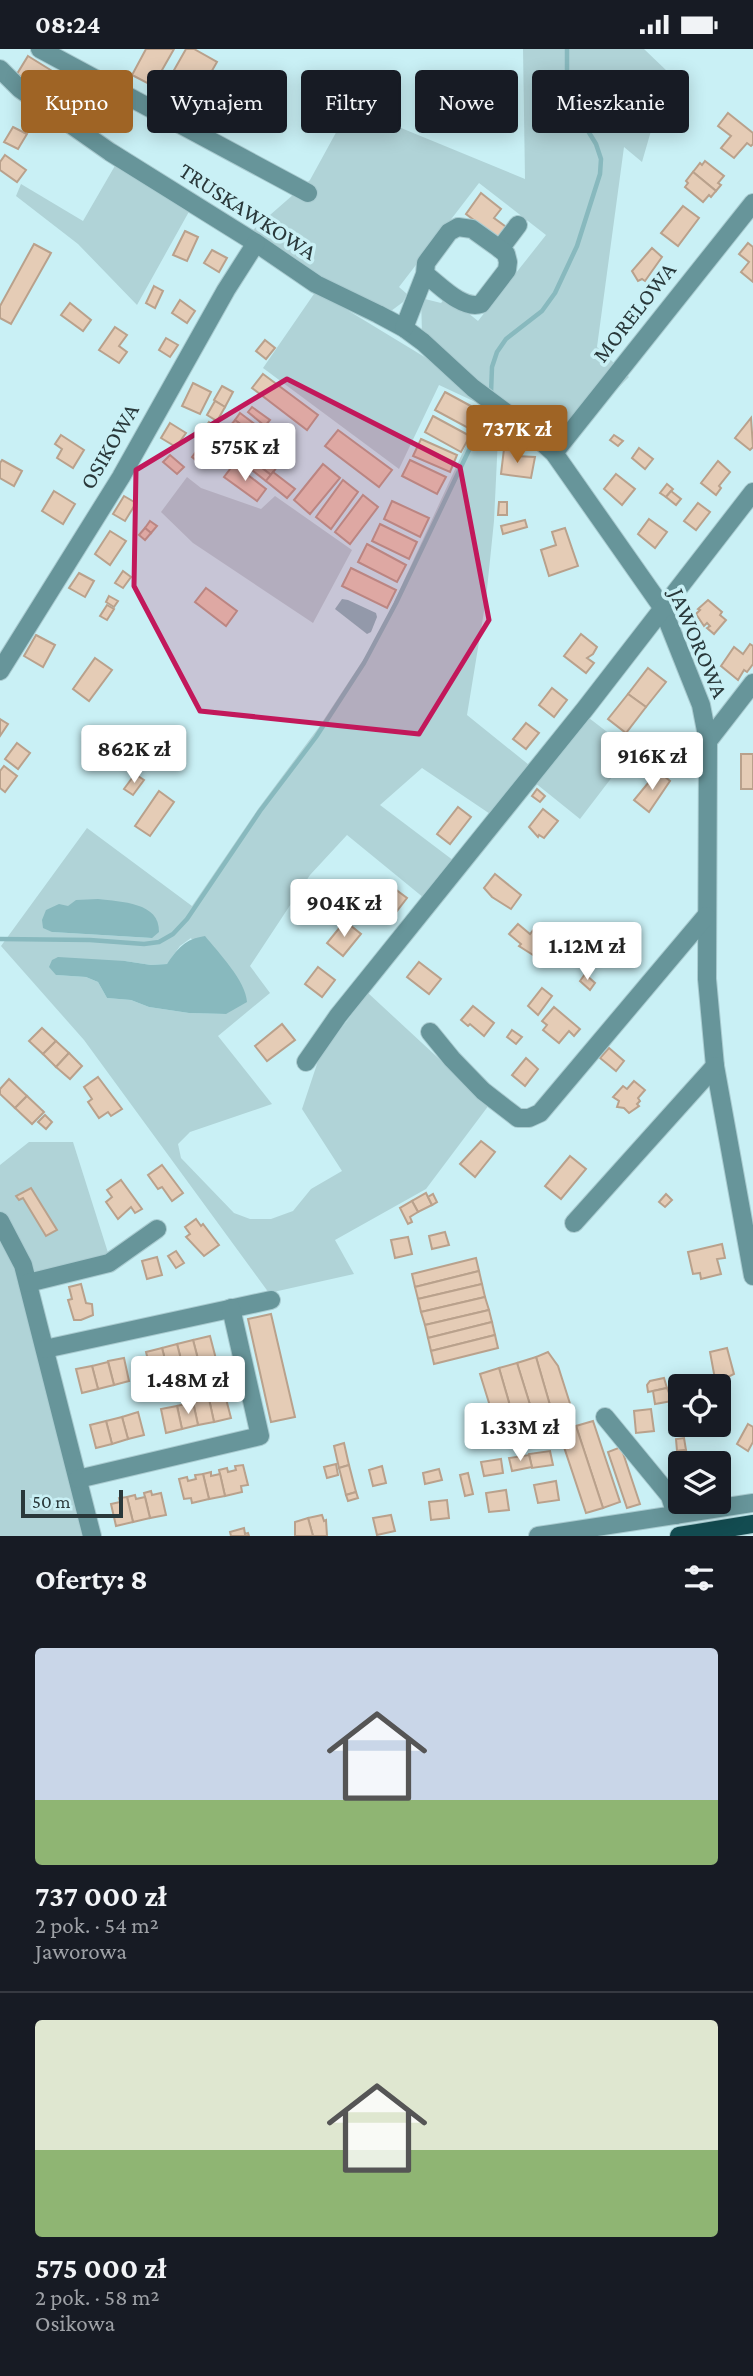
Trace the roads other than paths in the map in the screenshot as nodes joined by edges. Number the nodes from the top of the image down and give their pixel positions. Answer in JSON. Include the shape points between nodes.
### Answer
{"nodes":[{"id":1,"x":40,"y":49,"type":"edge"},
{"id":2,"x":0,"y":69,"type":"edge"},
{"id":3,"x":308,"y":193,"type":"dead end"},
{"id":4,"x":753,"y":203,"type":"edge"},
{"id":5,"x":518,"y":225,"type":"dead end"},
{"id":6,"x":256,"y":243,"type":"junction"},
{"id":7,"x":500,"y":249,"type":"junction"},
{"id":8,"x":425,"y":274,"type":"junction"},
{"id":9,"x":404,"y":328,"type":"junction"},
{"id":10,"x":473,"y":388,"type":"joint"},
{"id":11,"x":554,"y":453,"type":"junction"},
{"id":12,"x":753,"y":492,"type":"edge"},
{"id":13,"x":662,"y":607,"type":"junction"},
{"id":14,"x":0,"y":671,"type":"edge"},
{"id":15,"x":753,"y":683,"type":"edge"},
{"id":16,"x":708,"y":741,"type":"junction"},
{"id":17,"x":706,"y":916,"type":"junction"},
{"id":18,"x":430,"y":1032,"type":"dead end"},
{"id":19,"x":306,"y":1062,"type":"dead end"},
{"id":20,"x":715,"y":1066,"type":"junction"},
{"id":21,"x":0,"y":1221,"type":"edge"},
{"id":22,"x":574,"y":1223,"type":"dead end"},
{"id":23,"x":157,"y":1229,"type":"dead end"},
{"id":24,"x":750,"y":1249,"type":"edge"},
{"id":25,"x":753,"y":1276,"type":"edge"},
{"id":26,"x":28,"y":1283,"type":"junction"},
{"id":27,"x":271,"y":1300,"type":"dead end"},
{"id":28,"x":231,"y":1308,"type":"junction"},
{"id":29,"x":45,"y":1349,"type":"junction"},
{"id":30,"x":606,"y":1417,"type":"dead end"},
{"id":31,"x":78,"y":1479,"type":"junction"},
{"id":32,"x":753,"y":1503,"type":"edge"},
{"id":33,"x":676,"y":1515,"type":"junction"},
{"id":34,"x":753,"y":1524,"type":"edge"},
{"id":35,"x":92,"y":1536,"type":"edge"},
{"id":36,"x":538,"y":1536,"type":"edge"},
{"id":37,"x":679,"y":1536,"type":"edge"}],
"edges":[{"from":1,"to":3,"type":"street"},
{"from":2,"to":6,"type":"street","name":"TRUSKAWKOWA","via":[[20,89],[110,152]]},
{"from":4,"to":11,"type":"street","name":"MORELOWA"},
{"from":5,"to":7,"type":"street"},
{"from":6,"to":9,"type":"street","name":"TRUSKAWKOWA","via":[[316,284]]},
{"from":6,"to":14,"type":"street","name":"OSIKOWA","via":[[121,477]]},
{"from":7,"to":8,"type":"street","via":[[472,229],[458,227],[426,263]]},
{"from":7,"to":8,"type":"street","via":[[506,254],[507,270],[481,304],[464,303]]},
{"from":8,"to":9,"type":"street"},
{"from":9,"to":10,"type":"street","name":"TRUSKAWKOWA"},
{"from":10,"to":11,"type":"street","name":"JAWOROWA"},
{"from":11,"to":13,"type":"street","name":"JAWOROWA"},
{"from":12,"to":13,"type":"street"},
{"from":13,"to":16,"type":"street","name":"JAWOROWA","via":[[701,705]]},
{"from":13,"to":19,"type":"street"},
{"from":15,"to":16,"type":"street"},
{"from":16,"to":17,"type":"street","name":"JAWOROWA"},
{"from":17,"to":18,"type":"street","via":[[540,1113],[529,1118],[518,1118],[483,1091]]},
{"from":17,"to":20,"type":"street","name":"JAWOROWA"},
{"from":20,"to":22,"type":"street"},
{"from":20,"to":24,"type":"street","name":"JAWOROWA"},
{"from":21,"to":26,"type":"street"},
{"from":23,"to":26,"type":"street","via":[[109,1263]]},
{"from":24,"to":25,"type":"street","name":"JAWOROWA"},
{"from":26,"to":29,"type":"street"},
{"from":27,"to":28,"type":"street"},
{"from":28,"to":29,"type":"street"},
{"from":28,"to":31,"type":"street","via":[[260,1436]]},
{"from":29,"to":31,"type":"street"},
{"from":30,"to":33,"type":"street","via":[[670,1496]]},
{"from":31,"to":35,"type":"street"},
{"from":32,"to":33,"type":"street"},
{"from":33,"to":36,"type":"street"},
{"from":34,"to":37,"type":"main road"}]}
